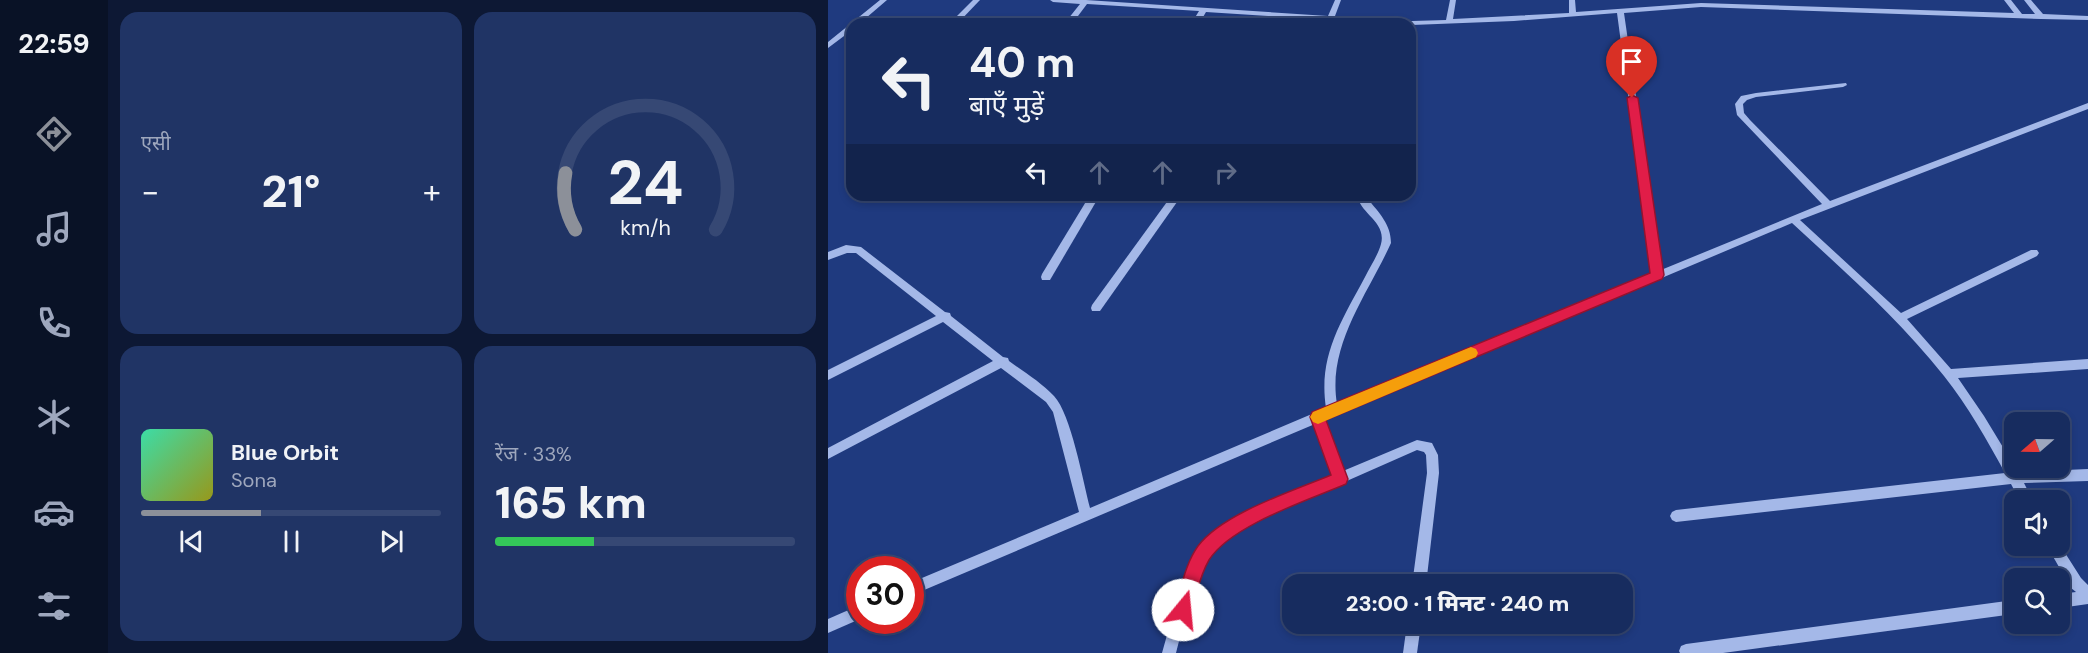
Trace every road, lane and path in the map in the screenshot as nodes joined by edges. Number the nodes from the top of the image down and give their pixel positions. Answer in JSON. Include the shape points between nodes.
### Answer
{"nodes":[{"id":1,"x":884,"y":0,"type":"edge"},
{"id":2,"x":977,"y":0,"type":"edge"},
{"id":3,"x":1053,"y":0,"type":"edge"},
{"id":4,"x":1338,"y":0,"type":"edge"},
{"id":5,"x":1453,"y":0,"type":"edge"},
{"id":6,"x":1572,"y":0,"type":"edge"},
{"id":7,"x":2007,"y":0,"type":"edge"},
{"id":8,"x":2027,"y":0,"type":"edge"},
{"id":9,"x":1085,"y":2,"type":"junction"},
{"id":10,"x":1673,"y":3,"type":"edge"},
{"id":11,"x":1203,"y":9,"type":"junction"},
{"id":12,"x":1620,"y":10,"type":"junction"},
{"id":13,"x":1573,"y":15,"type":"junction"},
{"id":14,"x":2020,"y":16,"type":"junction"},
{"id":15,"x":2041,"y":17,"type":"junction"},
{"id":16,"x":862,"y":18,"type":"edge"},
{"id":17,"x":959,"y":18,"type":"edge"},
{"id":18,"x":1073,"y":18,"type":"edge"},
{"id":19,"x":1198,"y":18,"type":"edge"},
{"id":20,"x":1331,"y":18,"type":"joint"},
{"id":21,"x":2088,"y":18,"type":"edge"},
{"id":22,"x":1449,"y":22,"type":"junction"},
{"id":23,"x":1416,"y":26,"type":"edge"},
{"id":24,"x":846,"y":31,"type":"edge"},
{"id":25,"x":828,"y":46,"type":"edge"},
{"id":26,"x":1843,"y":85,"type":"dead end"},
{"id":27,"x":2088,"y":106,"type":"edge"},
{"id":28,"x":1092,"y":201,"type":"edge"},
{"id":29,"x":1173,"y":201,"type":"edge"},
{"id":30,"x":1364,"y":201,"type":"edge"},
{"id":31,"x":1828,"y":205,"type":"junction"},
{"id":32,"x":1793,"y":219,"type":"junction"},
{"id":33,"x":2034,"y":253,"type":"dead end"},
{"id":34,"x":828,"y":256,"type":"edge"},
{"id":35,"x":1657,"y":275,"type":"junction"},
{"id":36,"x":1047,"y":278,"type":"dead end"},
{"id":37,"x":1096,"y":308,"type":"dead end"},
{"id":38,"x":946,"y":316,"type":"junction"},
{"id":39,"x":1900,"y":318,"type":"junction"},
{"id":40,"x":1004,"y":361,"type":"junction"},
{"id":41,"x":2088,"y":364,"type":"edge"},
{"id":42,"x":1949,"y":374,"type":"junction"},
{"id":43,"x":828,"y":375,"type":"edge"},
{"id":44,"x":1332,"y":411,"type":"junction"},
{"id":45,"x":1318,"y":417,"type":"junction"},
{"id":46,"x":828,"y":454,"type":"edge"},
{"id":47,"x":2004,"y":460,"type":"edge"},
{"id":48,"x":2088,"y":474,"type":"edge"},
{"id":49,"x":2070,"y":475,"type":"edge"},
{"id":50,"x":2014,"y":478,"type":"joint"},
{"id":51,"x":1340,"y":479,"type":"junction"},
{"id":52,"x":2021,"y":490,"type":"edge"},
{"id":53,"x":1086,"y":516,"type":"junction"},
{"id":54,"x":1676,"y":516,"type":"dead end"},
{"id":55,"x":2059,"y":556,"type":"edge"},
{"id":56,"x":1420,"y":574,"type":"edge"},
{"id":57,"x":924,"y":584,"type":"edge"},
{"id":58,"x":2088,"y":595,"type":"edge"},
{"id":59,"x":2070,"y":598,"type":"edge"},
{"id":60,"x":2004,"y":608,"type":"edge"},
{"id":61,"x":846,"y":618,"type":"edge"},
{"id":62,"x":828,"y":626,"type":"edge"},
{"id":63,"x":1413,"y":634,"type":"edge"},
{"id":64,"x":1686,"y":651,"type":"dead end"},
{"id":65,"x":1169,"y":653,"type":"edge"},
{"id":66,"x":1410,"y":653,"type":"edge"}],
"edges":[{"from":1,"to":16,"type":"street"},
{"from":2,"to":17,"type":"street"},
{"from":3,"to":9,"type":"street"},
{"from":4,"to":20,"type":"street"},
{"from":5,"to":22,"type":"street"},
{"from":6,"to":13,"type":"street"},
{"from":7,"to":14,"type":"street"},
{"from":8,"to":15,"type":"street"},
{"from":9,"to":11,"type":"street"},
{"from":9,"to":18,"type":"street"},
{"from":10,"to":12,"type":"street"},
{"from":10,"to":14,"type":"street","via":[[1919,9]]},
{"from":11,"to":19,"type":"street"},
{"from":11,"to":20,"type":"street"},
{"from":12,"to":13,"type":"street"},
{"from":12,"to":35,"type":"street"},
{"from":13,"to":22,"type":"street"},
{"from":14,"to":15,"type":"street"},
{"from":15,"to":21,"type":"street"},
{"from":22,"to":23,"type":"street"},
{"from":24,"to":25,"type":"street"},
{"from":26,"to":31,"type":"street","via":[[1744,98],[1739,104],[1747,122]]},
{"from":27,"to":31,"type":"street"},
{"from":28,"to":36,"type":"street"},
{"from":29,"to":37,"type":"street"},
{"from":30,"to":44,"type":"street","via":[[1384,223],[1386,243],[1346,319],[1328,381]]},
{"from":31,"to":32,"type":"street"},
{"from":32,"to":35,"type":"street"},
{"from":32,"to":39,"type":"street"},
{"from":33,"to":39,"type":"street"},
{"from":34,"to":38,"type":"street","via":[[846,249],[858,250]]},
{"from":35,"to":44,"type":"street"},
{"from":38,"to":40,"type":"street"},
{"from":38,"to":43,"type":"street"},
{"from":39,"to":42,"type":"street"},
{"from":40,"to":46,"type":"street"},
{"from":40,"to":53,"type":"street","via":[[1058,410]]},
{"from":41,"to":42,"type":"street"},
{"from":42,"to":47,"type":"street"},
{"from":44,"to":45,"type":"street"},
{"from":45,"to":51,"type":"street"},
{"from":45,"to":53,"type":"street"},
{"from":48,"to":49,"type":"street"},
{"from":50,"to":52,"type":"street"},
{"from":50,"to":54,"type":"street"},
{"from":51,"to":56,"type":"street","via":[[1417,445],[1428,447],[1433,473]]},
{"from":51,"to":65,"type":"street","via":[[1243,521],[1205,552],[1196,567]]},
{"from":53,"to":57,"type":"street"},
{"from":55,"to":58,"type":"street"},
{"from":58,"to":59,"type":"street"},
{"from":60,"to":64,"type":"street"},
{"from":61,"to":62,"type":"street"},
{"from":63,"to":66,"type":"street"}]}
